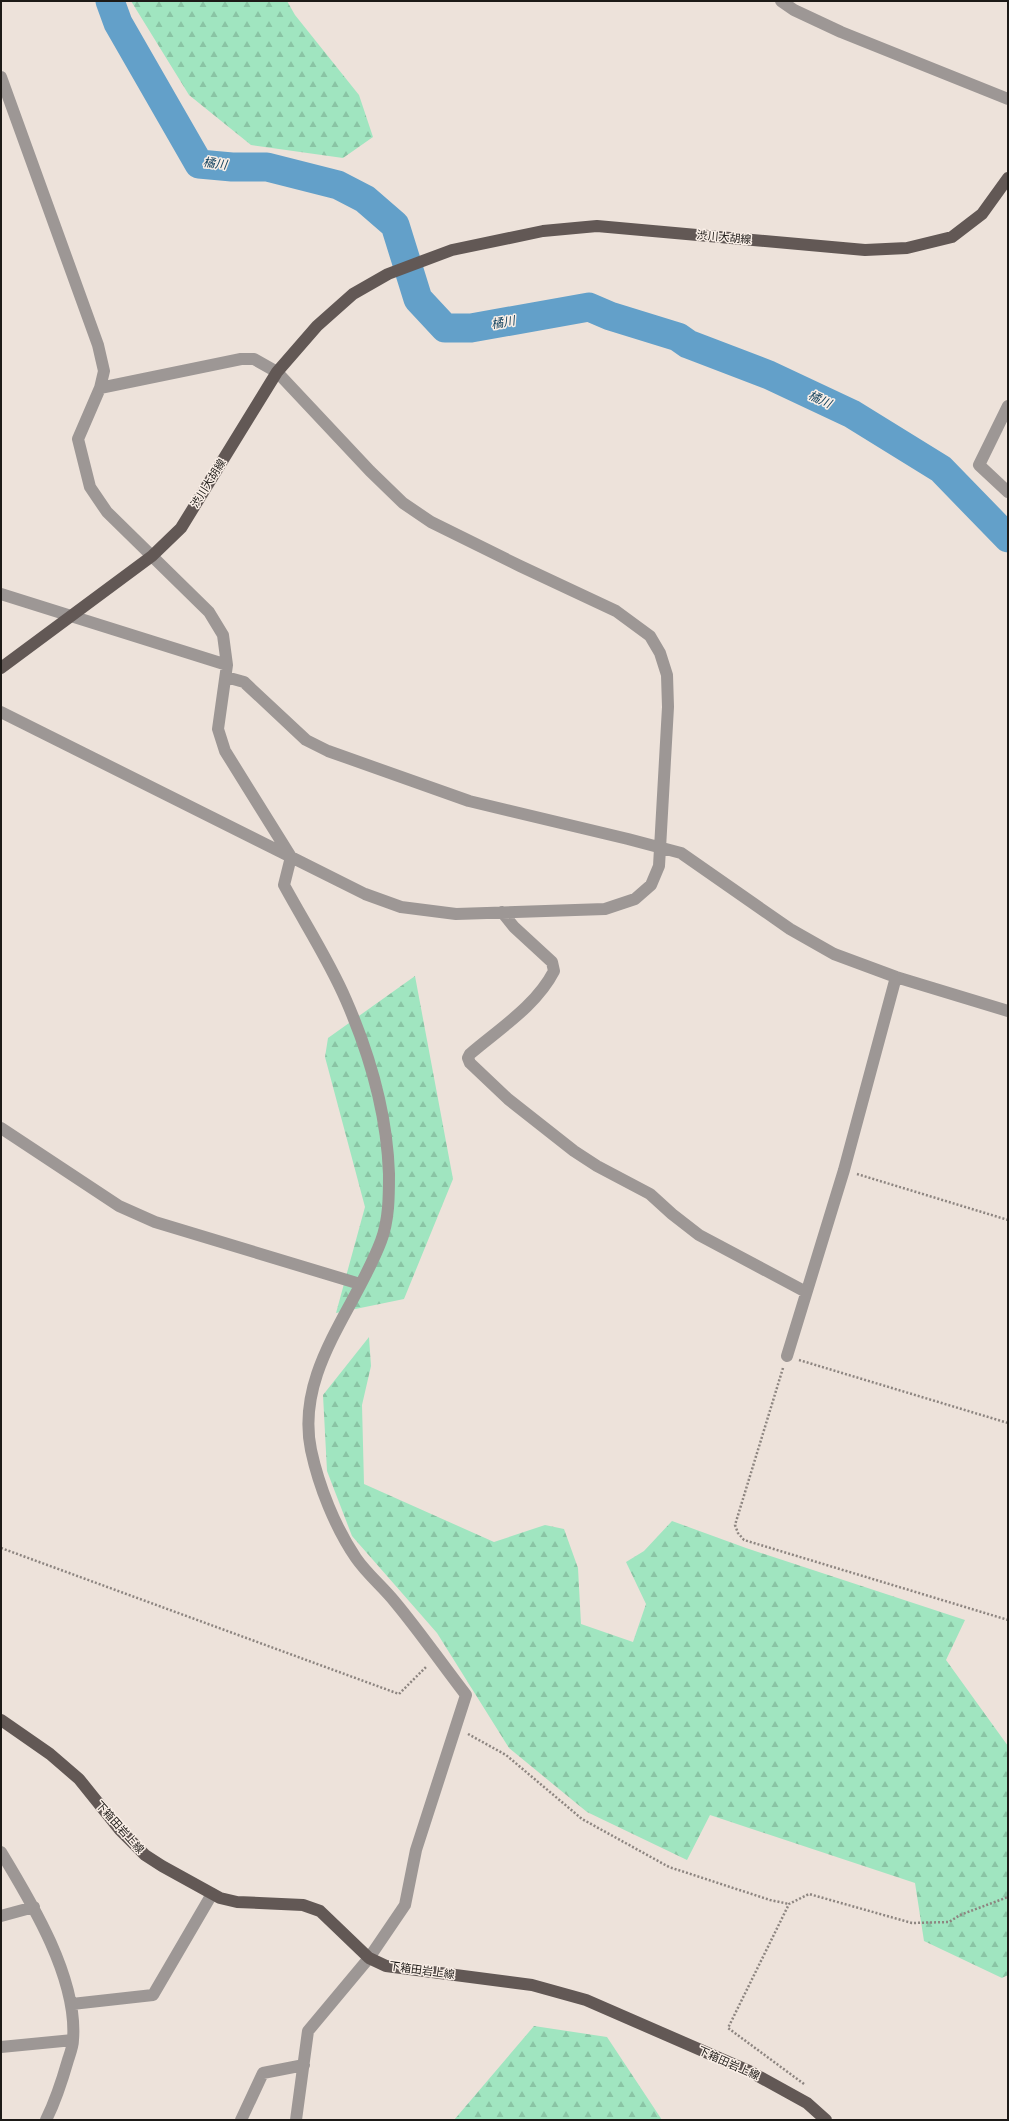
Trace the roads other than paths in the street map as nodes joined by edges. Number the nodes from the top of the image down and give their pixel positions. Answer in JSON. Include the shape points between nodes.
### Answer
{"nodes":[{"id":1,"x":781,"y":1,"type":"edge"},
{"id":2,"x":1,"y":76,"type":"edge"},
{"id":3,"x":1008,"y":99,"type":"edge"},
{"id":4,"x":1008,"y":178,"type":"edge"},
{"id":5,"x":277,"y":372,"type":"junction"},
{"id":6,"x":100,"y":388,"type":"junction"},
{"id":7,"x":1008,"y":406,"type":"edge"},
{"id":8,"x":1008,"y":492,"type":"edge"},
{"id":9,"x":152,"y":556,"type":"junction"},
{"id":10,"x":1,"y":594,"type":"edge"},
{"id":11,"x":73,"y":615,"type":"junction"},
{"id":12,"x":1,"y":668,"type":"edge"},
{"id":13,"x":226,"y":671,"type":"junction"},
{"id":14,"x":1,"y":712,"type":"edge"},
{"id":15,"x":661,"y":847,"type":"junction"},
{"id":16,"x":291,"y":857,"type":"junction"},
{"id":17,"x":502,"y":912,"type":"junction"},
{"id":18,"x":896,"y":977,"type":"junction"},
{"id":19,"x":1008,"y":1011,"type":"edge"},
{"id":20,"x":1,"y":1128,"type":"edge"},
{"id":21,"x":360,"y":1284,"type":"junction"},
{"id":22,"x":806,"y":1292,"type":"junction"},
{"id":23,"x":787,"y":1356,"type":"road end"},
{"id":24,"x":1,"y":1720,"type":"edge"},
{"id":25,"x":1,"y":1852,"type":"edge"},
{"id":26,"x":212,"y":1894,"type":"junction"},
{"id":27,"x":34,"y":1907,"type":"junction"},
{"id":28,"x":1,"y":1916,"type":"edge"},
{"id":29,"x":369,"y":1958,"type":"junction"},
{"id":30,"x":72,"y":2004,"type":"junction"},
{"id":31,"x":74,"y":2040,"type":"junction"},
{"id":32,"x":1,"y":2047,"type":"edge"},
{"id":33,"x":304,"y":2065,"type":"junction"},
{"id":34,"x":46,"y":2120,"type":"edge"},
{"id":35,"x":241,"y":2120,"type":"edge"},
{"id":36,"x":296,"y":2120,"type":"edge"},
{"id":37,"x":826,"y":2120,"type":"edge"}],
"edges":[{"from":1,"to":3,"type":"street","via":[[794,10],[841,32]]},
{"from":2,"to":6,"type":"street","via":[[98,345],[104,371]]},
{"from":4,"to":5,"type":"main road","name":"渋川大胡線","via":[[982,214],[952,237],[907,248],[865,250],[597,226],[543,231],[452,250],[388,274],[353,294],[317,326]]},
{"from":5,"to":6,"type":"street","via":[[254,359],[241,359]]},
{"from":5,"to":9,"type":"main road","name":"渋川大胡線","via":[[181,528]]},
{"from":5,"to":15,"type":"street","via":[[403,503],[431,522],[616,611],[650,636],[660,653],[667,675],[668,707]]},
{"from":6,"to":9,"type":"street","via":[[78,439],[90,486],[107,512]]},
{"from":7,"to":8,"type":"street","via":[[979,465]]},
{"from":9,"to":11,"type":"main road","name":"渋川大胡線"},
{"from":9,"to":13,"type":"street","via":[[209,612],[224,635]]},
{"from":10,"to":11,"type":"street"},
{"from":11,"to":12,"type":"main road","name":"渋川大胡線"},
{"from":11,"to":13,"type":"street"},
{"from":13,"to":15,"type":"street","via":[[244,682],[306,740],[328,751],[469,800]]},
{"from":13,"to":16,"type":"street","via":[[218,729],[225,751]]},
{"from":14,"to":16,"type":"street"},
{"from":15,"to":17,"type":"street","via":[[659,866],[651,885],[629,902],[605,909]]},
{"from":15,"to":18,"type":"street","via":[[680,853],[790,929],[834,954]]},
{"from":16,"to":17,"type":"street","via":[[365,894],[401,907],[456,914]]},
{"from":16,"to":21,"type":"street","via":[[284,885],[345,998],[364,1044],[377,1089],[388,1152],[389,1202],[382,1240]]},
{"from":17,"to":22,"type":"street","via":[[514,927],[552,962],[554,971],[548,984],[523,1009],[470,1054],[470,1063],[508,1099],[574,1151],[650,1194],[699,1235]]},
{"from":18,"to":19,"type":"street"},
{"from":18,"to":22,"type":"street","via":[[844,1170]]},
{"from":20,"to":21,"type":"street","via":[[119,1206],[155,1222]]},
{"from":21,"to":29,"type":"street","via":[[317,1372],[307,1412],[312,1450],[340,1532],[357,1560],[394,1601],[466,1695],[416,1850],[405,1905]]},
{"from":22,"to":23,"type":"street"},
{"from":24,"to":26,"type":"main road","name":"下箱田岩上線","via":[[50,1754],[78,1779],[120,1830],[146,1855]]},
{"from":25,"to":27,"type":"street"},
{"from":26,"to":29,"type":"main road","name":"下箱田岩上線","via":[[237,1902],[303,1905],[320,1911]]},
{"from":26,"to":30,"type":"street","via":[[153,1995]]},
{"from":27,"to":28,"type":"street"},
{"from":27,"to":30,"type":"street","via":[[47,1934]]},
{"from":29,"to":33,"type":"street","via":[[308,2031]]},
{"from":29,"to":37,"type":"main road","name":"下箱田岩上線","via":[[386,1966],[532,1985],[586,2000],[750,2070],[807,2103]]},
{"from":30,"to":31,"type":"street"},
{"from":31,"to":32,"type":"street"},
{"from":31,"to":34,"type":"street","via":[[56,2100]]},
{"from":33,"to":35,"type":"street","via":[[263,2073]]},
{"from":33,"to":36,"type":"street"}]}
